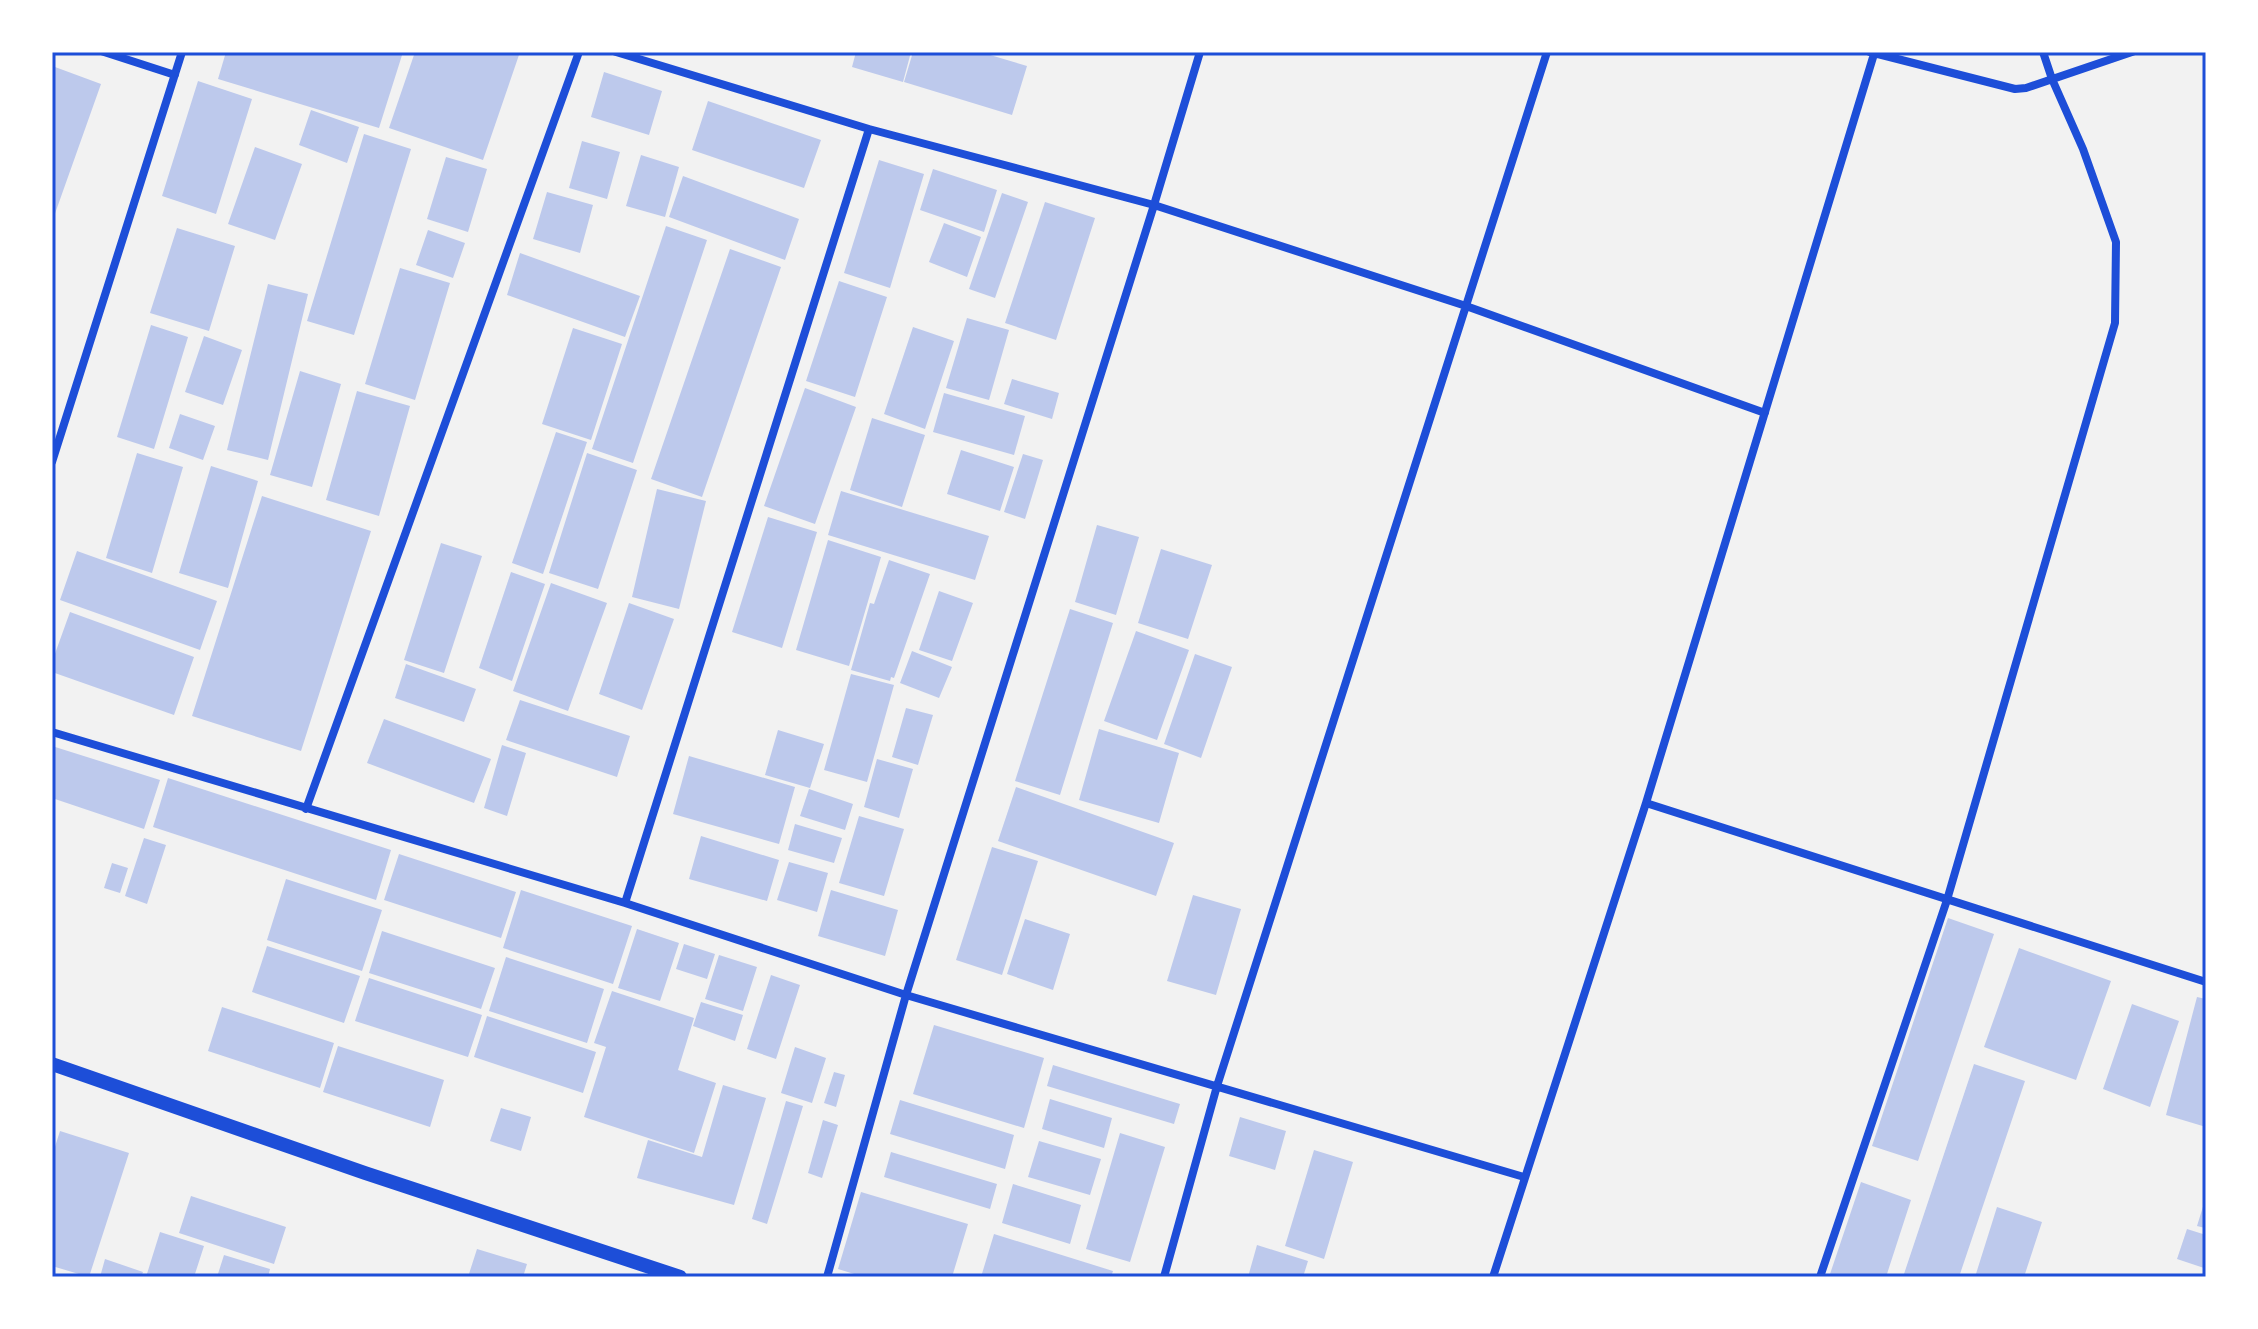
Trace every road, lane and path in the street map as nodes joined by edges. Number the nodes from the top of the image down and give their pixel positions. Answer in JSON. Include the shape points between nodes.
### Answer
{"nodes":[{"id":1,"x":104,"y":52,"type":"edge"},
{"id":2,"x":182,"y":52,"type":"edge"},
{"id":3,"x":579,"y":52,"type":"edge"},
{"id":4,"x":616,"y":52,"type":"edge"},
{"id":5,"x":1200,"y":52,"type":"edge"},
{"id":6,"x":1547,"y":52,"type":"edge"},
{"id":7,"x":2043,"y":52,"type":"edge"},
{"id":8,"x":2132,"y":52,"type":"edge"},
{"id":9,"x":1872,"y":53,"type":"edge"},
{"id":10,"x":175,"y":75,"type":"junction"},
{"id":11,"x":2052,"y":79,"type":"junction"},
{"id":12,"x":869,"y":129,"type":"junction"},
{"id":13,"x":1154,"y":205,"type":"junction"},
{"id":14,"x":1466,"y":306,"type":"junction"},
{"id":15,"x":1765,"y":413,"type":"junction"},
{"id":16,"x":52,"y":462,"type":"edge"},
{"id":17,"x":52,"y":732,"type":"edge"},
{"id":18,"x":1646,"y":803,"type":"junction"},
{"id":19,"x":306,"y":809,"type":"junction"},
{"id":20,"x":1947,"y":900,"type":"junction"},
{"id":21,"x":625,"y":903,"type":"junction"},
{"id":22,"x":2206,"y":982,"type":"edge"},
{"id":23,"x":906,"y":995,"type":"junction"},
{"id":24,"x":52,"y":1064,"type":"edge"},
{"id":25,"x":1217,"y":1086,"type":"junction"},
{"id":26,"x":1524,"y":1177,"type":"junction"},
{"id":27,"x":680,"y":1277,"type":"edge"},
{"id":28,"x":827,"y":1277,"type":"edge"},
{"id":29,"x":1164,"y":1277,"type":"edge"},
{"id":30,"x":1493,"y":1277,"type":"edge"},
{"id":31,"x":1820,"y":1277,"type":"edge"}],
"edges":[{"from":1,"to":10,"type":"street"},
{"from":2,"to":10,"type":"street"},
{"from":3,"to":19,"type":"street"},
{"from":4,"to":12,"type":"street"},
{"from":5,"to":13,"type":"street"},
{"from":6,"to":14,"type":"street"},
{"from":7,"to":11,"type":"street"},
{"from":8,"to":11,"type":"street"},
{"from":9,"to":11,"type":"street","via":[[2015,89]]},
{"from":9,"to":15,"type":"street"},
{"from":10,"to":16,"type":"street"},
{"from":11,"to":20,"type":"street","via":[[2116,242],[2115,323]]},
{"from":12,"to":13,"type":"street"},
{"from":12,"to":21,"type":"street"},
{"from":13,"to":14,"type":"street"},
{"from":13,"to":23,"type":"street"},
{"from":14,"to":15,"type":"street"},
{"from":14,"to":25,"type":"street"},
{"from":15,"to":18,"type":"street"},
{"from":17,"to":19,"type":"street"},
{"from":18,"to":20,"type":"street"},
{"from":18,"to":26,"type":"street"},
{"from":19,"to":21,"type":"street"},
{"from":20,"to":22,"type":"street"},
{"from":20,"to":31,"type":"street"},
{"from":21,"to":23,"type":"street"},
{"from":23,"to":25,"type":"street"},
{"from":23,"to":28,"type":"street"},
{"from":24,"to":27,"type":"street"},
{"from":25,"to":26,"type":"street"},
{"from":25,"to":29,"type":"street"},
{"from":26,"to":30,"type":"street"}]}
